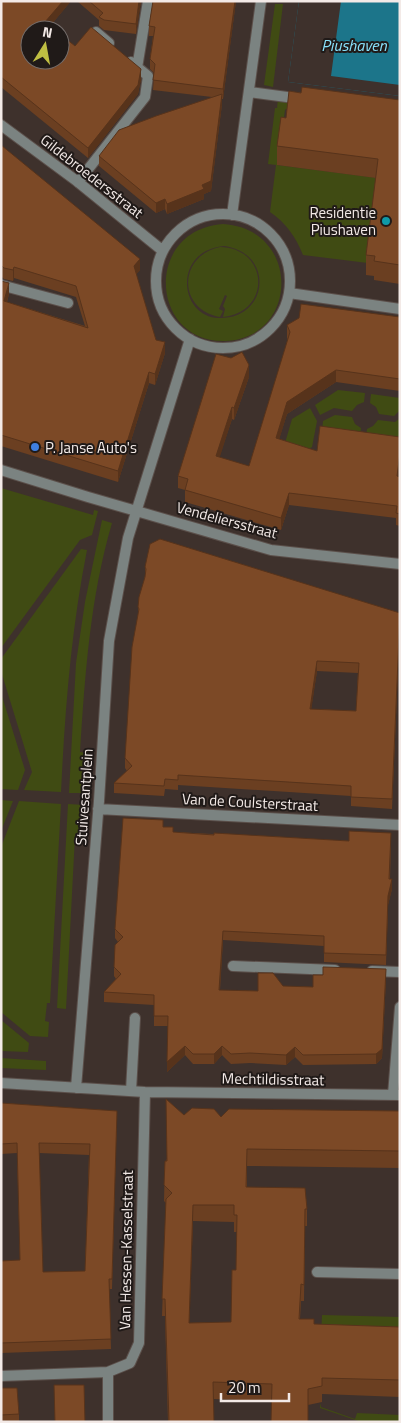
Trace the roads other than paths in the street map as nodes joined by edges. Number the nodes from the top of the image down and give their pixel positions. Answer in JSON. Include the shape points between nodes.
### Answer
{"nodes":[{"id":1,"x":148,"y":1,"type":"edge"},
{"id":2,"x":261,"y":1,"type":"edge"},
{"id":3,"x":96,"y":32,"type":"edge"},
{"id":4,"x":137,"y":68,"type":"junction"},
{"id":5,"x":249,"y":92,"type":"junction"},
{"id":6,"x":315,"y":100,"type":"edge"},
{"id":7,"x":1,"y":125,"type":"edge"},
{"id":8,"x":78,"y":182,"type":"junction"},
{"id":9,"x":232,"y":215,"type":"junction"},
{"id":10,"x":163,"y":251,"type":"junction"},
{"id":11,"x":1,"y":285,"type":"edge"},
{"id":12,"x":289,"y":293,"type":"junction"},
{"id":13,"x":68,"y":303,"type":"dead end"},
{"id":14,"x":400,"y":309,"type":"edge"},
{"id":15,"x":190,"y":339,"type":"junction"},
{"id":16,"x":1,"y":470,"type":"edge"},
{"id":17,"x":136,"y":511,"type":"junction"},
{"id":18,"x":400,"y":564,"type":"edge"},
{"id":19,"x":98,"y":809,"type":"junction"},
{"id":20,"x":400,"y":825,"type":"edge"},
{"id":21,"x":233,"y":966,"type":"dead end"},
{"id":22,"x":341,"y":970,"type":"edge"},
{"id":23,"x":361,"y":971,"type":"edge"},
{"id":24,"x":400,"y":972,"type":"edge"},
{"id":25,"x":400,"y":1007,"type":"edge"},
{"id":26,"x":134,"y":1018,"type":"dead end"},
{"id":27,"x":1,"y":1083,"type":"edge"},
{"id":28,"x":76,"y":1088,"type":"junction"},
{"id":29,"x":130,"y":1091,"type":"junction"},
{"id":30,"x":145,"y":1092,"type":"junction"},
{"id":31,"x":397,"y":1095,"type":"edge"},
{"id":32,"x":317,"y":1272,"type":"dead end"},
{"id":33,"x":400,"y":1274,"type":"edge"},
{"id":34,"x":108,"y":1372,"type":"junction"},
{"id":35,"x":1,"y":1376,"type":"edge"},
{"id":36,"x":108,"y":1422,"type":"edge"}],
"edges":[{"from":1,"to":4,"type":"street"},
{"from":2,"to":5,"type":"street"},
{"from":3,"to":4,"type":"street"},
{"from":4,"to":8,"type":"street","via":[[148,76],[145,97]]},
{"from":5,"to":6,"type":"street"},
{"from":5,"to":9,"type":"street"},
{"from":7,"to":8,"type":"street","name":"Gildebroedersstraat"},
{"from":8,"to":10,"type":"street","name":"Gildebroedersstraat"},
{"from":9,"to":10,"type":"street","via":[[211,215],[191,222]]},
{"from":9,"to":12,"type":"street","via":[[249,219],[278,242],[290,276]]},
{"from":10,"to":15,"type":"street","via":[[156,275],[159,300],[173,325]]},
{"from":11,"to":13,"type":"street"},
{"from":12,"to":14,"type":"street"},
{"from":12,"to":15,"type":"street","via":[[278,320],[250,342],[223,348]]},
{"from":15,"to":17,"type":"street","name":"Stuivesantplein"},
{"from":16,"to":17,"type":"street","name":"Vendeliersstraat"},
{"from":17,"to":18,"type":"street","name":"Vendeliersstraat","via":[[270,550]]},
{"from":17,"to":19,"type":"street","name":"Stuivesantplein","via":[[109,641]]},
{"from":19,"to":20,"type":"street","name":"Van de Coulsterstraat"},
{"from":19,"to":28,"type":"street","name":"Stuivesantplein"},
{"from":21,"to":22,"type":"street"},
{"from":23,"to":24,"type":"street"},
{"from":25,"to":31,"type":"street"},
{"from":26,"to":29,"type":"street"},
{"from":27,"to":28,"type":"street"},
{"from":28,"to":29,"type":"street"},
{"from":29,"to":30,"type":"street"},
{"from":30,"to":31,"type":"street","name":"Mechtildisstraat"},
{"from":30,"to":34,"type":"street","name":"Van Hessen-Kasselstraat","via":[[139,1343],[130,1363]]},
{"from":32,"to":33,"type":"street"},
{"from":34,"to":35,"type":"street"},
{"from":34,"to":36,"type":"street"}]}
